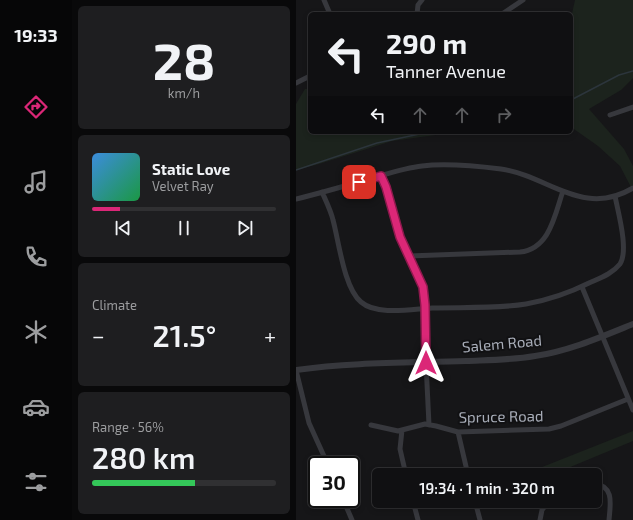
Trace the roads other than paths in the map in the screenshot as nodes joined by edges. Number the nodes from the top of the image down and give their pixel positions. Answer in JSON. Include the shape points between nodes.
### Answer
{"nodes":[{"id":1,"x":422,"y":0,"type":"edge"},
{"id":2,"x":523,"y":0,"type":"edge"},
{"id":3,"x":326,"y":1,"type":"edge"},
{"id":4,"x":329,"y":12,"type":"edge"},
{"id":5,"x":417,"y":12,"type":"edge"},
{"id":6,"x":505,"y":12,"type":"edge"},
{"id":7,"x":308,"y":77,"type":"edge"},
{"id":8,"x":296,"y":83,"type":"edge"},
{"id":9,"x":633,"y":107,"type":"edge"},
{"id":10,"x":610,"y":115,"type":"dead end"},
{"id":11,"x":381,"y":176,"type":"junction"},
{"id":12,"x":633,"y":188,"type":"edge"},
{"id":13,"x":563,"y":191,"type":"junction"},
{"id":14,"x":322,"y":192,"type":"junction"},
{"id":15,"x":615,"y":196,"type":"junction"},
{"id":16,"x":296,"y":199,"type":"edge"},
{"id":17,"x":409,"y":256,"type":"junction"},
{"id":18,"x":582,"y":287,"type":"junction"},
{"id":19,"x":426,"y":309,"type":"junction"},
{"id":20,"x":633,"y":324,"type":"edge"},
{"id":21,"x":603,"y":336,"type":"junction"},
{"id":22,"x":426,"y":363,"type":"junction"},
{"id":23,"x":296,"y":370,"type":"edge"},
{"id":24,"x":628,"y":398,"type":"junction"},
{"id":25,"x":633,"y":410,"type":"edge"},
{"id":26,"x":370,"y":425,"type":"dead end"},
{"id":27,"x":429,"y":425,"type":"junction"},
{"id":28,"x":402,"y":430,"type":"junction"},
{"id":29,"x":458,"y":432,"type":"junction"},
{"id":30,"x":324,"y":456,"type":"edge"},
{"id":31,"x":404,"y":468,"type":"edge"},
{"id":32,"x":466,"y":468,"type":"edge"},
{"id":33,"x":602,"y":487,"type":"edge"},
{"id":34,"x":347,"y":508,"type":"edge"},
{"id":35,"x":415,"y":508,"type":"edge"},
{"id":36,"x":477,"y":508,"type":"edge"},
{"id":37,"x":544,"y":508,"type":"edge"},
{"id":38,"x":352,"y":520,"type":"edge"},
{"id":39,"x":418,"y":520,"type":"edge"},
{"id":40,"x":480,"y":520,"type":"edge"},
{"id":41,"x":540,"y":520,"type":"edge"},
{"id":42,"x":609,"y":520,"type":"edge"}],
"edges":[{"from":1,"to":5,"type":"street"},
{"from":2,"to":6,"type":"street"},
{"from":3,"to":4,"type":"street"},
{"from":7,"to":8,"type":"street"},
{"from":9,"to":10,"type":"street"},
{"from":11,"to":13,"type":"street","via":[[427,165],[491,168],[520,173]]},
{"from":11,"to":14,"type":"street"},
{"from":11,"to":17,"type":"street","via":[[398,231]]},
{"from":12,"to":15,"type":"street"},
{"from":13,"to":15,"type":"street","via":[[591,199]]},
{"from":13,"to":17,"type":"street","via":[[548,234],[530,250]]},
{"from":14,"to":16,"type":"street"},
{"from":14,"to":19,"type":"street","via":[[333,219],[351,290],[357,299],[369,307],[383,311]]},
{"from":15,"to":18,"type":"street","via":[[624,246],[621,261],[611,272]]},
{"from":17,"to":19,"type":"street","via":[[421,282]]},
{"from":18,"to":19,"type":"street","via":[[525,304]]},
{"from":18,"to":21,"type":"street"},
{"from":19,"to":22,"type":"street"},
{"from":20,"to":21,"type":"street","name":"Salem Road"},
{"from":21,"to":22,"type":"street","name":"Salem Road","via":[[536,356]]},
{"from":21,"to":24,"type":"street"},
{"from":22,"to":23,"type":"street","name":"Salem Road","via":[[345,365]]},
{"from":22,"to":27,"type":"street"},
{"from":23,"to":30,"type":"street","via":[[309,423]]},
{"from":24,"to":25,"type":"street"},
{"from":24,"to":29,"type":"street","name":"Spruce Road","via":[[549,429]]},
{"from":26,"to":28,"type":"street","name":"Spruce Road","via":[[392,431]]},
{"from":27,"to":28,"type":"street","name":"Spruce Road"},
{"from":27,"to":29,"type":"street","name":"Spruce Road"},
{"from":28,"to":31,"type":"street","via":[[400,449]]},
{"from":29,"to":32,"type":"street"},
{"from":33,"to":42,"type":"street","via":[[612,501]]},
{"from":34,"to":38,"type":"street"},
{"from":35,"to":39,"type":"street"},
{"from":36,"to":40,"type":"street"},
{"from":37,"to":41,"type":"street"}]}
